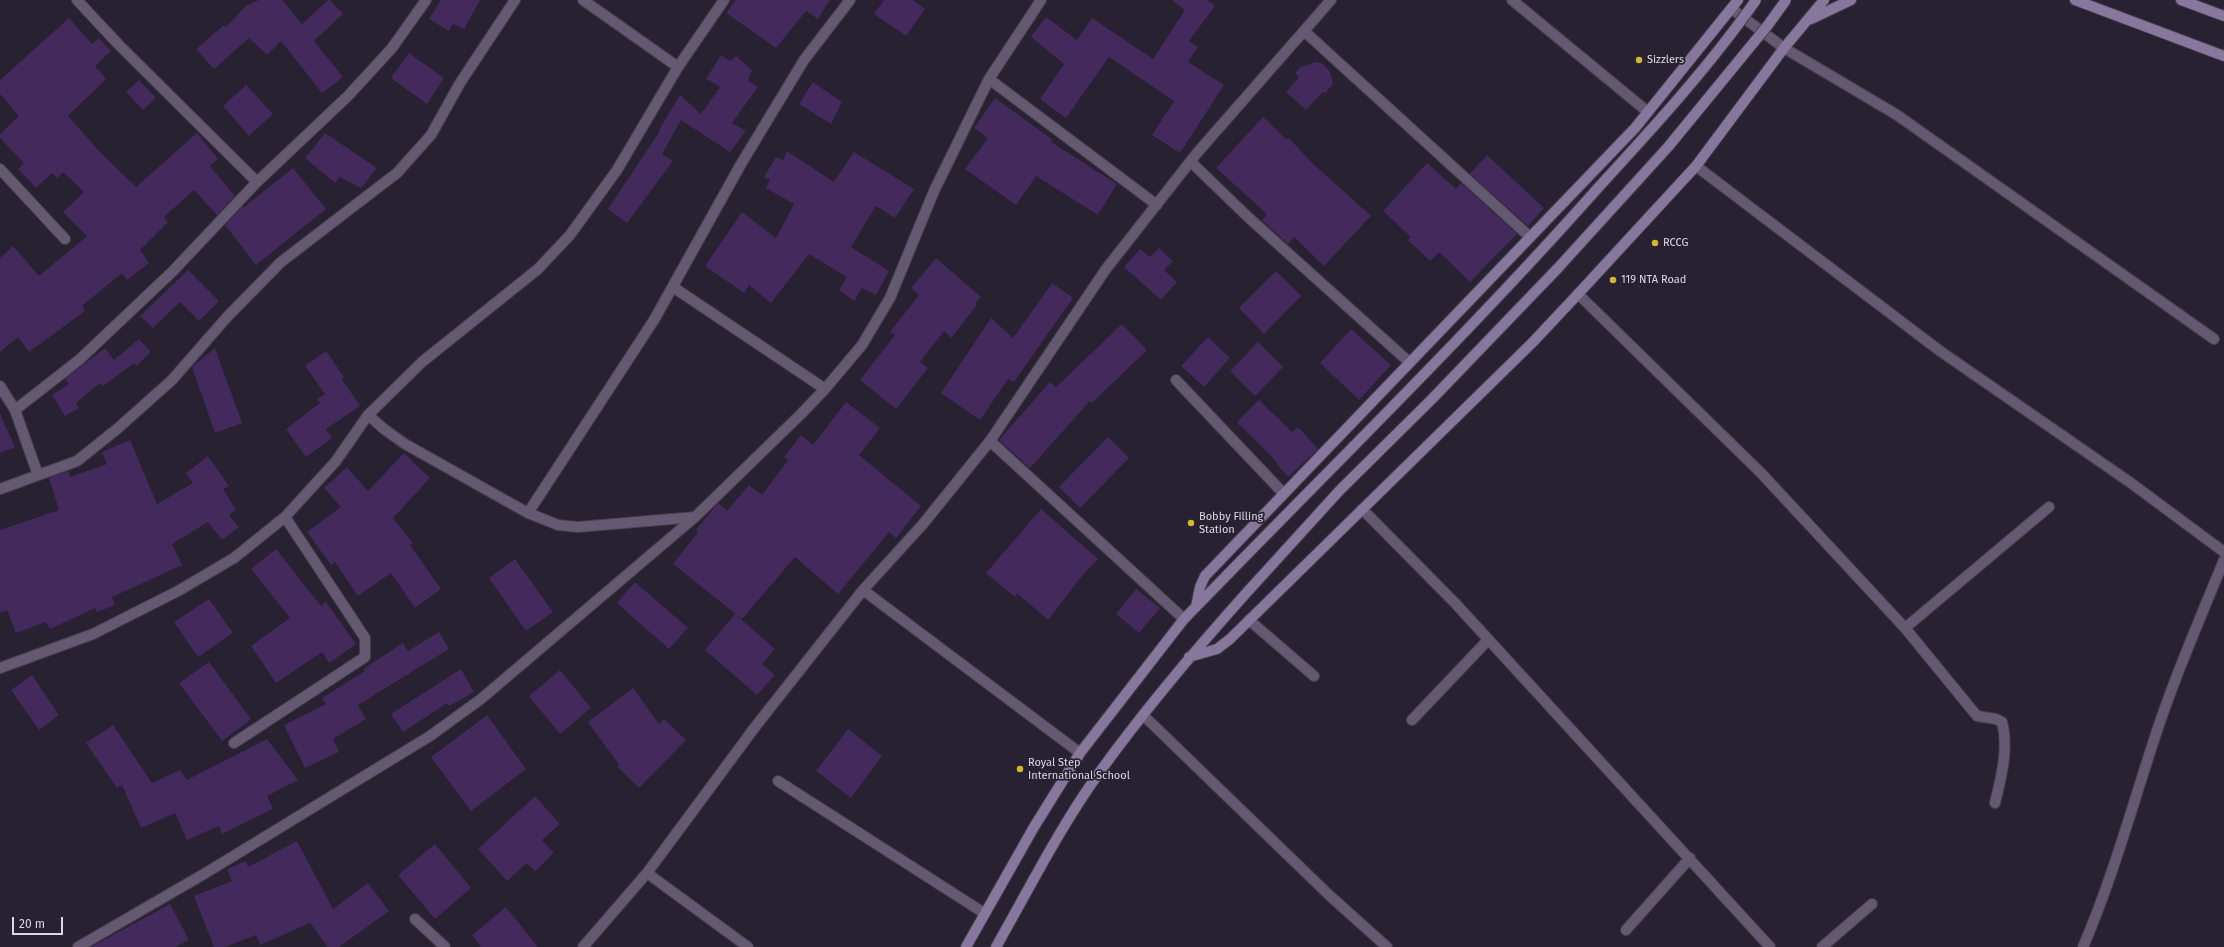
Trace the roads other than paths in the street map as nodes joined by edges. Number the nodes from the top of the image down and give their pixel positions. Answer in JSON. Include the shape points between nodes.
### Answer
{"nodes":[{"id":1,"x":77,"y":0,"type":"edge"},
{"id":2,"x":426,"y":0,"type":"edge"},
{"id":3,"x":515,"y":0,"type":"edge"},
{"id":4,"x":583,"y":0,"type":"edge"},
{"id":5,"x":724,"y":0,"type":"edge"},
{"id":6,"x":850,"y":0,"type":"edge"},
{"id":7,"x":1041,"y":0,"type":"edge"},
{"id":8,"x":1331,"y":0,"type":"edge"},
{"id":9,"x":1512,"y":0,"type":"edge"},
{"id":10,"x":1738,"y":0,"type":"edge"},
{"id":11,"x":1756,"y":0,"type":"edge"},
{"id":12,"x":1786,"y":0,"type":"edge"},
{"id":13,"x":1824,"y":0,"type":"edge"},
{"id":14,"x":1851,"y":0,"type":"edge"},
{"id":15,"x":2075,"y":0,"type":"edge"},
{"id":16,"x":2181,"y":0,"type":"edge"},
{"id":17,"x":1732,"y":9,"type":"junction"},
{"id":18,"x":2224,"y":16,"type":"edge"},
{"id":19,"x":1809,"y":19,"type":"junction"},
{"id":20,"x":1304,"y":31,"type":"junction"},
{"id":21,"x":1784,"y":48,"type":"junction"},
{"id":22,"x":2224,"y":56,"type":"edge"},
{"id":23,"x":678,"y":67,"type":"junction"},
{"id":24,"x":989,"y":79,"type":"junction"},
{"id":25,"x":1648,"y":112,"type":"junction"},
{"id":26,"x":1191,"y":162,"type":"junction"},
{"id":27,"x":1696,"y":166,"type":"junction"},
{"id":28,"x":0,"y":169,"type":"edge"},
{"id":29,"x":257,"y":182,"type":"junction"},
{"id":30,"x":1157,"y":205,"type":"junction"},
{"id":31,"x":1530,"y":237,"type":"junction"},
{"id":32,"x":65,"y":239,"type":"dead end"},
{"id":33,"x":673,"y":287,"type":"junction"},
{"id":34,"x":1578,"y":294,"type":"junction"},
{"id":35,"x":2214,"y":339,"type":"dead end"},
{"id":36,"x":1409,"y":362,"type":"junction"},
{"id":37,"x":1176,"y":380,"type":"dead end"},
{"id":38,"x":0,"y":386,"type":"edge"},
{"id":39,"x":825,"y":389,"type":"junction"},
{"id":40,"x":15,"y":410,"type":"junction"},
{"id":41,"x":368,"y":415,"type":"junction"},
{"id":42,"x":990,"y":441,"type":"junction"},
{"id":43,"x":38,"y":475,"type":"junction"},
{"id":44,"x":0,"y":489,"type":"edge"},
{"id":45,"x":1284,"y":494,"type":"junction"},
{"id":46,"x":2049,"y":507,"type":"dead end"},
{"id":47,"x":1362,"y":510,"type":"junction"},
{"id":48,"x":528,"y":513,"type":"junction"},
{"id":49,"x":285,"y":517,"type":"junction"},
{"id":50,"x":695,"y":517,"type":"junction"},
{"id":51,"x":2224,"y":552,"type":"edge"},
{"id":52,"x":2224,"y":560,"type":"edge"},
{"id":53,"x":863,"y":590,"type":"junction"},
{"id":54,"x":1196,"y":607,"type":"junction"},
{"id":55,"x":1184,"y":619,"type":"junction"},
{"id":56,"x":1249,"y":620,"type":"junction"},
{"id":57,"x":1905,"y":628,"type":"junction"},
{"id":58,"x":1488,"y":640,"type":"junction"},
{"id":59,"x":1189,"y":657,"type":"junction"},
{"id":60,"x":0,"y":668,"type":"edge"},
{"id":61,"x":1314,"y":676,"type":"dead end"},
{"id":62,"x":1144,"y":715,"type":"junction"},
{"id":63,"x":1412,"y":720,"type":"dead end"},
{"id":64,"x":234,"y":743,"type":"dead end"},
{"id":65,"x":1080,"y":753,"type":"junction"},
{"id":66,"x":778,"y":781,"type":"dead end"},
{"id":67,"x":1995,"y":803,"type":"dead end"},
{"id":68,"x":1690,"y":858,"type":"junction"},
{"id":69,"x":647,"y":873,"type":"junction"},
{"id":70,"x":1872,"y":904,"type":"dead end"},
{"id":71,"x":984,"y":913,"type":"junction"},
{"id":72,"x":415,"y":919,"type":"dead end"},
{"id":73,"x":1626,"y":930,"type":"dead end"},
{"id":74,"x":92,"y":944,"type":"edge"},
{"id":75,"x":78,"y":947,"type":"edge"},
{"id":76,"x":445,"y":947,"type":"edge"},
{"id":77,"x":583,"y":947,"type":"edge"},
{"id":78,"x":748,"y":947,"type":"edge"},
{"id":79,"x":966,"y":947,"type":"edge"},
{"id":80,"x":996,"y":947,"type":"edge"},
{"id":81,"x":1387,"y":947,"type":"edge"},
{"id":82,"x":1770,"y":947,"type":"edge"},
{"id":83,"x":1822,"y":947,"type":"edge"},
{"id":84,"x":2083,"y":947,"type":"edge"}],
"edges":[{"from":1,"to":29,"type":"street"},
{"from":2,"to":29,"type":"street","via":[[392,48],[348,96]]},
{"from":3,"to":43,"type":"street","via":[[460,83],[431,135],[397,173],[281,262],[227,317],[172,380],[117,429],[77,461]]},
{"from":4,"to":23,"type":"street"},
{"from":5,"to":23,"type":"street"},
{"from":6,"to":33,"type":"street","via":[[804,60],[741,164]]},
{"from":7,"to":24,"type":"street"},
{"from":8,"to":20,"type":"street"},
{"from":9,"to":25,"type":"street"},
{"from":10,"to":17,"type":"main road"},
{"from":11,"to":54,"type":"main road","bridge":true,"via":[[1742,21],[1656,124],[1544,249]]},
{"from":12,"to":59,"type":"main road","bridge":true,"via":[[1668,147],[1558,268],[1340,490]]},
{"from":13,"to":19,"type":"main road"},
{"from":14,"to":19,"type":"main road"},
{"from":15,"to":22,"type":"main road"},
{"from":16,"to":18,"type":"main road"},
{"from":17,"to":21,"type":"street"},
{"from":17,"to":25,"type":"main road"},
{"from":19,"to":21,"type":"main road"},
{"from":20,"to":26,"type":"street"},
{"from":20,"to":31,"type":"street"},
{"from":21,"to":27,"type":"main road"},
{"from":21,"to":35,"type":"street","via":[[1897,115]]},
{"from":23,"to":41,"type":"street","via":[[617,170],[570,235],[538,269],[422,362]]},
{"from":24,"to":30,"type":"street"},
{"from":24,"to":39,"type":"street","via":[[934,192],[890,298],[862,345]]},
{"from":25,"to":31,"type":"main road"},
{"from":26,"to":30,"type":"street"},
{"from":26,"to":36,"type":"street","via":[[1249,218]]},
{"from":27,"to":34,"type":"main road"},
{"from":27,"to":51,"type":"street","via":[[1940,351],[2131,483]]},
{"from":28,"to":32,"type":"street"},
{"from":29,"to":40,"type":"street","via":[[161,282],[78,360]]},
{"from":30,"to":42,"type":"street","via":[[1106,269]]},
{"from":31,"to":36,"type":"main road"},
{"from":33,"to":39,"type":"street"},
{"from":33,"to":48,"type":"street"},
{"from":34,"to":47,"type":"main road","via":[[1534,342]]},
{"from":34,"to":57,"type":"street","via":[[1761,473]]},
{"from":36,"to":45,"type":"main road"},
{"from":37,"to":45,"type":"street"},
{"from":38,"to":40,"type":"street"},
{"from":39,"to":50,"type":"street"},
{"from":40,"to":43,"type":"street"},
{"from":41,"to":48,"type":"street","via":[[405,444]]},
{"from":41,"to":49,"type":"street","via":[[336,461]]},
{"from":42,"to":53,"type":"street","via":[[922,524]]},
{"from":42,"to":55,"type":"street"},
{"from":43,"to":44,"type":"street"},
{"from":45,"to":54,"type":"main road","via":[[1205,576]]},
{"from":46,"to":57,"type":"street"},
{"from":47,"to":56,"type":"main road"},
{"from":47,"to":58,"type":"street"},
{"from":48,"to":50,"type":"street","via":[[558,524],[578,527]]},
{"from":49,"to":60,"type":"street","via":[[234,558],[178,592],[94,634]]},
{"from":49,"to":64,"type":"street","via":[[365,638],[365,657]]},
{"from":50,"to":74,"type":"street","via":[[481,699],[430,736]]},
{"from":52,"to":84,"type":"street","via":[[2152,745],[2126,831]]},
{"from":53,"to":65,"type":"street"},
{"from":53,"to":69,"type":"street","via":[[755,727]]},
{"from":54,"to":55,"type":"main road"},
{"from":55,"to":65,"type":"main road"},
{"from":56,"to":59,"type":"main road","via":[[1217,649]]},
{"from":56,"to":61,"type":"street"},
{"from":57,"to":67,"type":"street","via":[[1977,716],[2002,722],[2003,767]]},
{"from":58,"to":63,"type":"street"},
{"from":58,"to":68,"type":"street"},
{"from":59,"to":62,"type":"main road"},
{"from":62,"to":80,"type":"main road","via":[[1099,774],[1056,842]]},
{"from":62,"to":81,"type":"street","via":[[1328,895]]},
{"from":65,"to":71,"type":"main road"},
{"from":66,"to":71,"type":"street"},
{"from":68,"to":73,"type":"street"},
{"from":68,"to":82,"type":"street"},
{"from":69,"to":77,"type":"street"},
{"from":69,"to":78,"type":"street"},
{"from":70,"to":83,"type":"street"},
{"from":71,"to":79,"type":"main road"},
{"from":72,"to":76,"type":"street"},
{"from":74,"to":75,"type":"street"}]}
